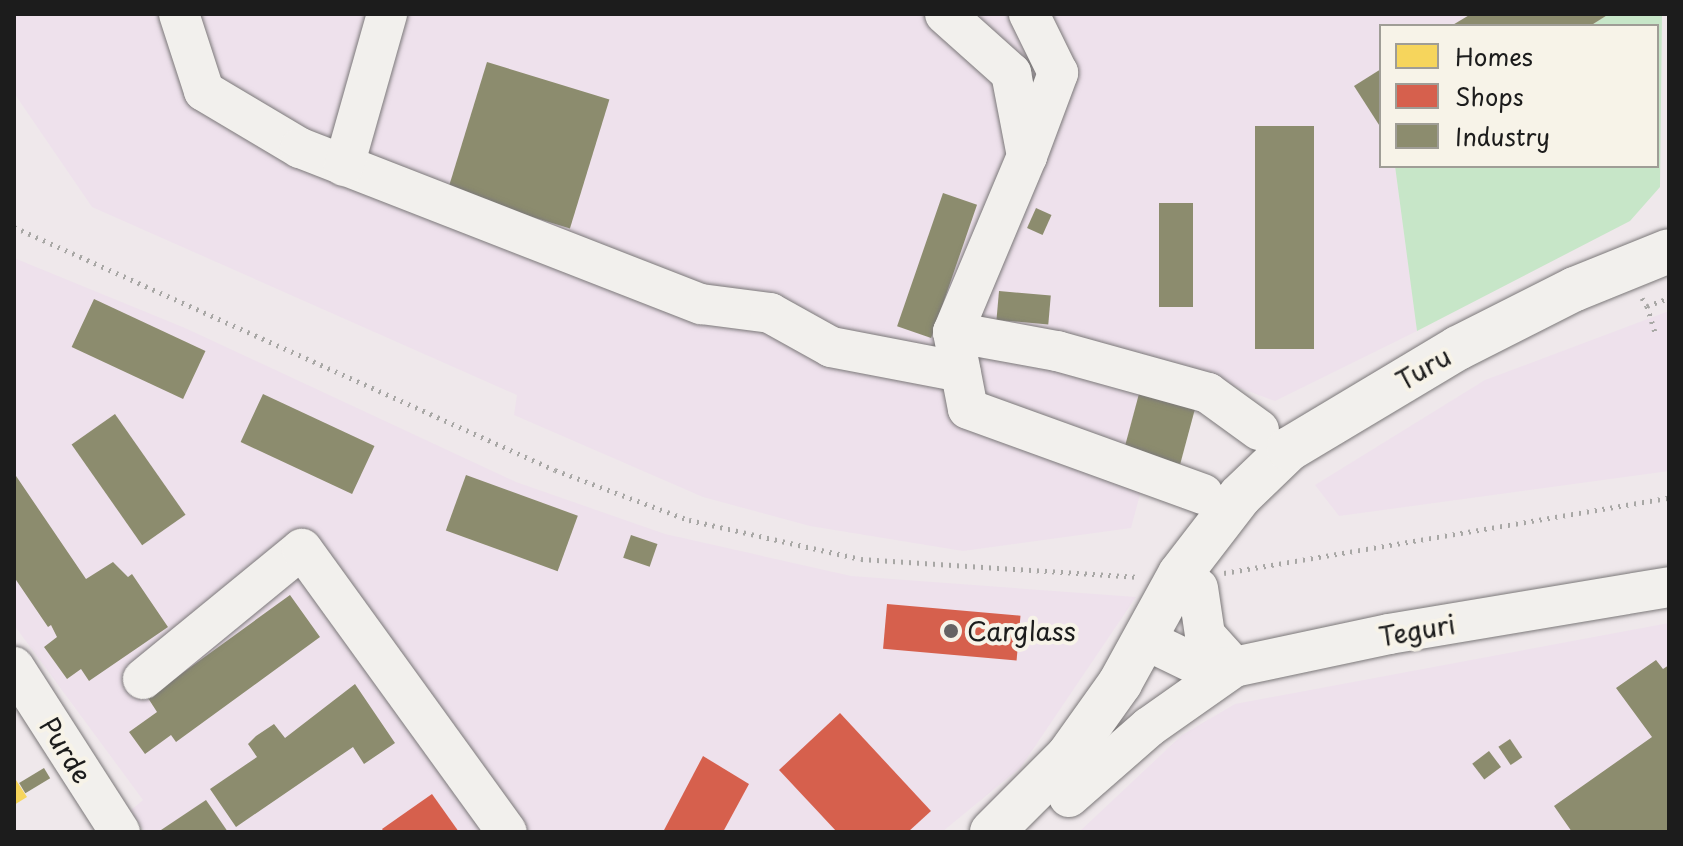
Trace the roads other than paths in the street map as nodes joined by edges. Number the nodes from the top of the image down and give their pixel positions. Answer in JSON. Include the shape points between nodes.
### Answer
{"nodes":[{"id":1,"x":179,"y":14,"type":"edge"},
{"id":2,"x":387,"y":14,"type":"edge"},
{"id":3,"x":945,"y":14,"type":"edge"},
{"id":4,"x":1029,"y":14,"type":"edge"},
{"id":5,"x":1027,"y":156,"type":"junction"},
{"id":6,"x":344,"y":166,"type":"junction"},
{"id":7,"x":1669,"y":251,"type":"edge"},
{"id":8,"x":953,"y":332,"type":"junction"},
{"id":9,"x":961,"y":372,"type":"junction"},
{"id":10,"x":1259,"y":430,"type":"dead end"},
{"id":11,"x":1208,"y":514,"type":"junction"},
{"id":12,"x":1192,"y":581,"type":"junction"},
{"id":13,"x":1669,"y":587,"type":"edge"},
{"id":14,"x":1158,"y":646,"type":"junction"},
{"id":15,"x":14,"y":667,"type":"edge"},
{"id":16,"x":1234,"y":667,"type":"junction"},
{"id":17,"x":143,"y":679,"type":"dead end"},
{"id":18,"x":1069,"y":797,"type":"junction"},
{"id":19,"x":120,"y":832,"type":"edge"},
{"id":20,"x":507,"y":832,"type":"edge"},
{"id":21,"x":992,"y":832,"type":"edge"},
{"id":22,"x":1032,"y":832,"type":"edge"}],
"edges":[{"from":1,"to":6,"type":"street","via":[[204,91],[300,148]]},
{"from":2,"to":6,"type":"street"},
{"from":3,"to":5,"type":"street","via":[[1011,73]]},
{"from":4,"to":5,"type":"street","via":[[1058,73]]},
{"from":5,"to":8,"type":"street"},
{"from":6,"to":9,"type":"street","via":[[701,304],[770,313],[831,347]]},
{"from":7,"to":11,"type":"main road","name":"Turu","via":[[1575,289],[1458,348],[1289,449],[1240,496]]},
{"from":8,"to":9,"type":"street"},
{"from":8,"to":10,"type":"street","via":[[1057,351],[1208,393]]},
{"from":9,"to":11,"type":"street","via":[[968,409]]},
{"from":11,"to":12,"type":"main road","name":"Turu"},
{"from":12,"to":14,"type":"main road","name":"Turu"},
{"from":12,"to":16,"type":"street","via":[[1205,635]]},
{"from":13,"to":16,"type":"street","name":"Teguri","via":[[1389,634]]},
{"from":14,"to":16,"type":"street","name":"Teguri","via":[[1206,669]]},
{"from":14,"to":18,"type":"main road","name":"Turu"},
{"from":14,"to":21,"type":"main road","name":"Turu","via":[[1059,767]]},
{"from":15,"to":19,"type":"street","name":"Purde"},
{"from":16,"to":18,"type":"street","via":[[1149,727]]},
{"from":17,"to":20,"type":"street","via":[[302,549]]},
{"from":18,"to":22,"type":"main road","name":"Turu"}]}
